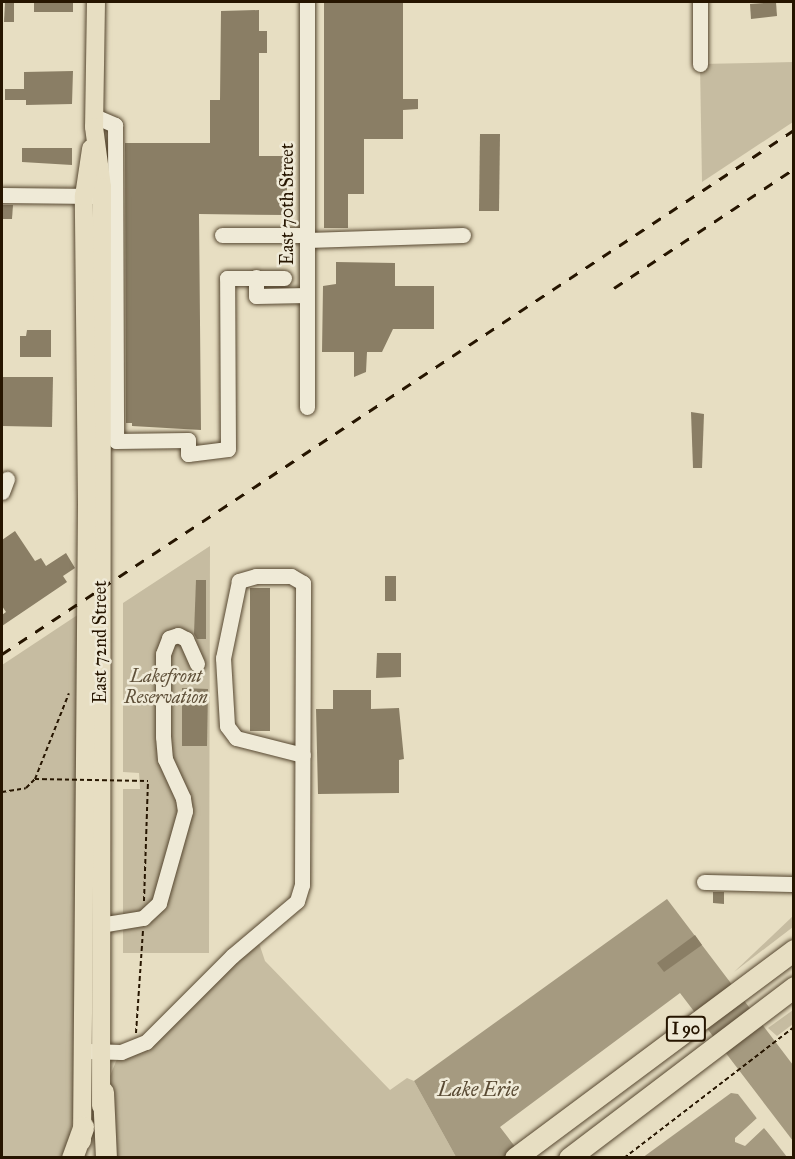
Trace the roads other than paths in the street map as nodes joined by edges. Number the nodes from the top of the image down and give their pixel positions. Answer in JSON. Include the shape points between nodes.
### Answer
{"nodes":[{"id":1,"x":96,"y":2,"type":"edge"},
{"id":2,"x":307,"y":2,"type":"edge"},
{"id":3,"x":700,"y":2,"type":"edge"},
{"id":4,"x":700,"y":64,"type":"dead end"},
{"id":5,"x":94,"y":121,"type":"junction"},
{"id":6,"x":2,"y":195,"type":"edge"},
{"id":7,"x":93,"y":196,"type":"junction"},
{"id":8,"x":222,"y":235,"type":"dead end"},
{"id":9,"x":463,"y":235,"type":"dead end"},
{"id":10,"x":307,"y":237,"type":"junction"},
{"id":11,"x":256,"y":278,"type":"junction"},
{"id":12,"x":284,"y":278,"type":"dead end"},
{"id":13,"x":307,"y":295,"type":"junction"},
{"id":14,"x":307,"y":407,"type":"dead end"},
{"id":15,"x":197,"y":664,"type":"dead end"},
{"id":16,"x":303,"y":755,"type":"junction"},
{"id":17,"x":704,"y":882,"type":"dead end"},
{"id":18,"x":794,"y":884,"type":"edge"},
{"id":19,"x":91,"y":924,"type":"junction"},
{"id":20,"x":794,"y":950,"type":"edge"},
{"id":21,"x":787,"y":992,"type":"edge"},
{"id":22,"x":83,"y":1051,"type":"junction"},
{"id":23,"x":103,"y":1051,"type":"junction"},
{"id":24,"x":103,"y":1092,"type":"junction"},
{"id":25,"x":82,"y":1127,"type":"junction"},
{"id":26,"x":538,"y":1140,"type":"junction"},
{"id":27,"x":72,"y":1158,"type":"edge"},
{"id":28,"x":82,"y":1158,"type":"edge"},
{"id":29,"x":96,"y":1158,"type":"edge"},
{"id":30,"x":106,"y":1158,"type":"edge"},
{"id":31,"x":509,"y":1158,"type":"edge"},
{"id":32,"x":515,"y":1158,"type":"edge"},
{"id":33,"x":569,"y":1158,"type":"edge"}],
"edges":[{"from":1,"to":5,"type":"main road","name":"East 72nd Street"},
{"from":2,"to":10,"type":"street","name":"East 70th Street"},
{"from":3,"to":4,"type":"street"},
{"from":5,"to":7,"type":"main road","name":"East 72nd Street"},
{"from":5,"to":11,"type":"street","via":[[115,125],[116,441],[188,441],[188,454],[228,449],[227,279]]},
{"from":6,"to":7,"type":"street"},
{"from":7,"to":19,"type":"main road","name":"East 72nd Street"},
{"from":8,"to":10,"type":"street"},
{"from":9,"to":10,"type":"street"},
{"from":10,"to":13,"type":"street","name":"East 70th Street"},
{"from":11,"to":12,"type":"street"},
{"from":11,"to":13,"type":"street","via":[[256,296]]},
{"from":13,"to":14,"type":"street","name":"East 70th Street"},
{"from":15,"to":19,"type":"street","via":[[186,639],[178,635],[169,638],[163,654],[163,737],[165,759],[183,798],[184,811],[159,903],[143,918]]},
{"from":16,"to":16,"type":"street","via":[[303,583],[291,576],[256,576],[239,581],[223,658],[227,726],[236,738]]},
{"from":16,"to":23,"type":"street","via":[[303,885],[297,901],[232,956],[146,1041],[121,1052]]},
{"from":17,"to":18,"type":"street"},
{"from":19,"to":22,"type":"main road","name":"East 72nd Street"},
{"from":19,"to":23,"type":"main road","name":"East 72nd Street"},
{"from":20,"to":26,"type":"highway","number":"I 90"},
{"from":21,"to":33,"type":"highway","number":"I 90"},
{"from":22,"to":23,"type":"street"},
{"from":22,"to":25,"type":"main road","name":"East 72nd Street"},
{"from":23,"to":24,"type":"main road","name":"East 72nd Street"},
{"from":24,"to":29,"type":"main road","name":"East 72nd Street"},
{"from":24,"to":30,"type":"highway"},
{"from":25,"to":27,"type":"highway"},
{"from":25,"to":28,"type":"main road","name":"East 72nd Street"},
{"from":26,"to":31,"type":"highway"},
{"from":26,"to":32,"type":"highway","number":"I 90"}]}
